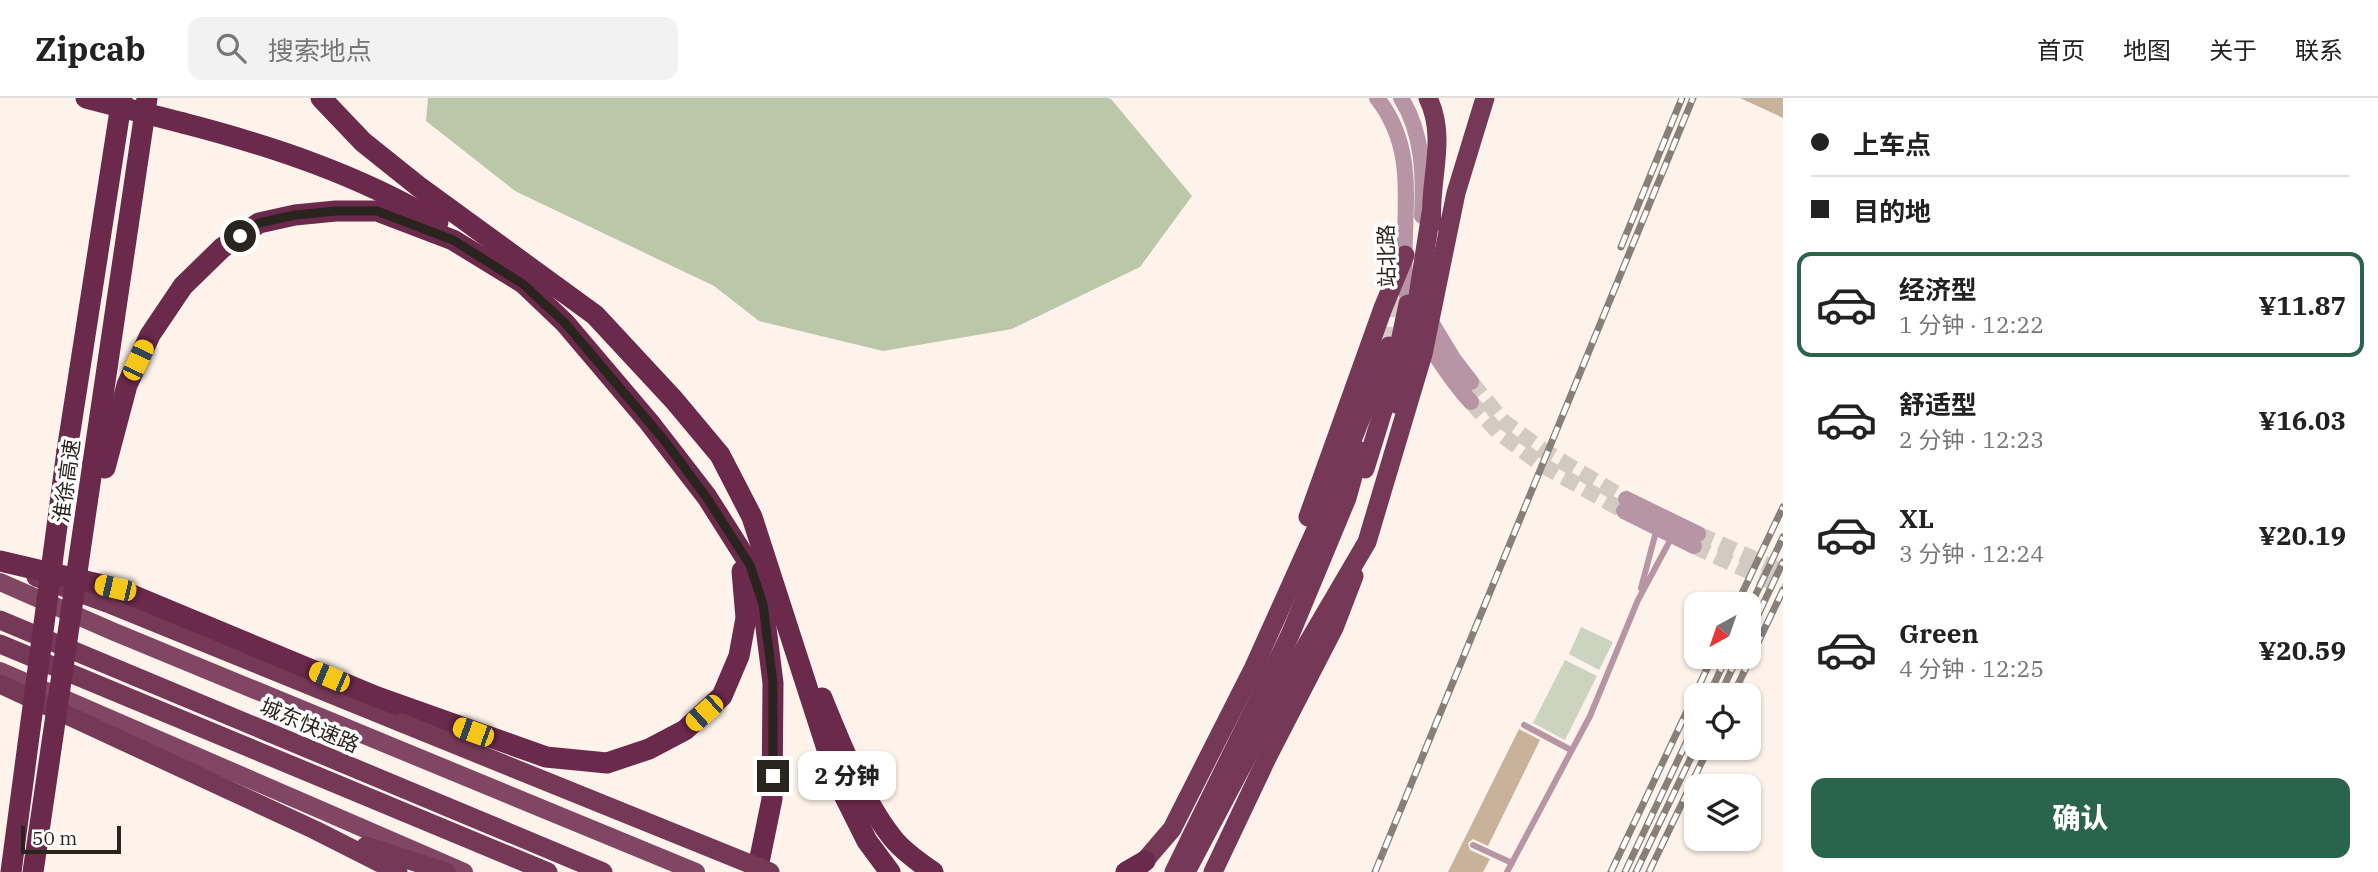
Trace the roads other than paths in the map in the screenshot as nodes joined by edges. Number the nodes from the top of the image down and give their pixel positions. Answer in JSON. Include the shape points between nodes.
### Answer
{"nodes":[{"id":1,"x":86,"y":98,"type":"edge"},
{"id":2,"x":109,"y":98,"type":"edge"},
{"id":3,"x":122,"y":98,"type":"edge"},
{"id":4,"x":145,"y":98,"type":"edge"},
{"id":5,"x":321,"y":98,"type":"edge"},
{"id":6,"x":1377,"y":98,"type":"edge"},
{"id":7,"x":1401,"y":98,"type":"edge"},
{"id":8,"x":1428,"y":98,"type":"edge"},
{"id":9,"x":1485,"y":98,"type":"edge"},
{"id":10,"x":184,"y":116,"type":"junction"},
{"id":11,"x":1431,"y":213,"type":"junction"},
{"id":12,"x":495,"y":241,"type":"junction"},
{"id":13,"x":1405,"y":255,"type":"junction"},
{"id":14,"x":502,"y":270,"type":"junction"},
{"id":15,"x":1408,"y":304,"type":"junction"},
{"id":16,"x":1423,"y":354,"type":"junction"},
{"id":17,"x":80,"y":367,"type":"junction"},
{"id":18,"x":1471,"y":382,"type":"tunnel mouth"},
{"id":19,"x":1471,"y":402,"type":"tunnel mouth"},
{"id":20,"x":99,"y":466,"type":"junction"},
{"id":21,"x":707,"y":498,"type":"junction"},
{"id":22,"x":1625,"y":505,"type":"tunnel mouth"},
{"id":23,"x":1660,"y":522,"type":"junction"},
{"id":24,"x":1675,"y":530,"type":"junction"},
{"id":25,"x":1696,"y":540,"type":"tunnel mouth"},
{"id":26,"x":1367,"y":542,"type":"junction"},
{"id":27,"x":0,"y":563,"type":"edge"},
{"id":28,"x":0,"y":582,"type":"edge"},
{"id":29,"x":776,"y":591,"type":"junction"},
{"id":30,"x":1638,"y":600,"type":"junction"},
{"id":31,"x":0,"y":620,"type":"edge"},
{"id":32,"x":791,"y":641,"type":"junction"},
{"id":33,"x":0,"y":643,"type":"edge"},
{"id":34,"x":1307,"y":644,"type":"junction"},
{"id":35,"x":1282,"y":651,"type":"junction"},
{"id":36,"x":1254,"y":667,"type":"junction"},
{"id":37,"x":0,"y":671,"type":"edge"},
{"id":38,"x":0,"y":684,"type":"edge"},
{"id":39,"x":1524,"y":725,"type":"dead end"},
{"id":40,"x":1571,"y":750,"type":"junction"},
{"id":41,"x":778,"y":797,"type":"junction"},
{"id":42,"x":315,"y":830,"type":"junction"},
{"id":43,"x":1473,"y":845,"type":"dead end"},
{"id":44,"x":1512,"y":863,"type":"junction"},
{"id":45,"x":1140,"y":867,"type":"edge"},
{"id":46,"x":11,"y":872,"type":"edge"},
{"id":47,"x":33,"y":872,"type":"edge"},
{"id":48,"x":398,"y":872,"type":"edge"},
{"id":49,"x":446,"y":872,"type":"edge"},
{"id":50,"x":464,"y":872,"type":"edge"},
{"id":51,"x":548,"y":872,"type":"edge"},
{"id":52,"x":603,"y":872,"type":"edge"},
{"id":53,"x":696,"y":872,"type":"edge"},
{"id":54,"x":757,"y":872,"type":"edge"},
{"id":55,"x":771,"y":872,"type":"edge"},
{"id":56,"x":890,"y":872,"type":"edge"},
{"id":57,"x":933,"y":872,"type":"edge"},
{"id":58,"x":1126,"y":872,"type":"edge"},
{"id":59,"x":1174,"y":872,"type":"edge"},
{"id":60,"x":1186,"y":872,"type":"edge"},
{"id":61,"x":1213,"y":872,"type":"edge"},
{"id":62,"x":1507,"y":872,"type":"edge"}],
"edges":[{"from":1,"to":10,"type":"highway","bridge":true},
{"from":2,"to":17,"type":"highway","via":[[74,322]]},
{"from":3,"to":17,"type":"highway","name":"淮徐高速"},
{"from":4,"to":10,"type":"highway"},
{"from":4,"to":20,"type":"highway","name":"淮徐高速"},
{"from":5,"to":12,"type":"highway","via":[[363,142]]},
{"from":6,"to":13,"type":"street","name":"站北路","via":[[1402,147],[1407,189]]},
{"from":7,"to":18,"type":"street","name":"站北路","via":[[1412,114],[1421,151],[1422,309]]},
{"from":8,"to":11,"type":"highway","bridge":true,"via":[[1438,149]]},
{"from":9,"to":16,"type":"highway","bridge":true,"via":[[1456,193]]},
{"from":10,"to":12,"type":"highway","via":[[311,149],[400,187]]},
{"from":10,"to":14,"type":"highway","via":[[321,165],[399,201],[447,228]]},
{"from":11,"to":16,"type":"highway","bridge":true,"via":[[1434,246]]},
{"from":11,"to":34,"type":"highway","bridge":true,"via":[[1393,417],[1357,529]]},
{"from":12,"to":29,"type":"highway","via":[[595,315],[720,455],[752,517]]},
{"from":13,"to":15,"type":"street","name":"站北路"},
{"from":13,"to":36,"type":"highway","via":[[1315,502],[1277,589]]},
{"from":14,"to":20,"type":"highway","via":[[453,240],[377,211],[295,215],[259,223],[222,248],[183,286],[150,335]]},
{"from":14,"to":21,"type":"highway","via":[[565,323]]},
{"from":15,"to":19,"type":"street","name":"站北路","via":[[1428,342]]},
{"from":15,"to":35,"type":"highway","via":[[1391,384],[1354,504],[1322,584]]},
{"from":16,"to":26,"type":"highway","bridge":true},
{"from":17,"to":46,"type":"highway","name":"淮徐高速","bridge":true},
{"from":20,"to":47,"type":"highway","bridge":true,"via":[[60,761],[41,821]]},
{"from":21,"to":27,"type":"highway","via":[[737,552],[744,581],[746,618],[739,656],[722,696],[685,730],[607,763],[546,757],[377,697],[115,588]]},
{"from":21,"to":41,"type":"highway","via":[[750,565],[763,604],[773,683]]},
{"from":22,"to":23,"type":"street"},
{"from":23,"to":24,"type":"street"},
{"from":23,"to":30,"type":"lane"},
{"from":24,"to":25,"type":"street"},
{"from":24,"to":30,"type":"lane"},
{"from":26,"to":34,"type":"highway","bridge":true},
{"from":26,"to":61,"type":"highway","bridge":true,"via":[[1334,628]]},
{"from":27,"to":55,"type":"highway","bridge":true},
{"from":28,"to":53,"type":"main road"},
{"from":29,"to":32,"type":"highway"},
{"from":29,"to":41,"type":"highway","via":[[786,699]]},
{"from":30,"to":40,"type":"lane"},
{"from":31,"to":52,"type":"highway","name":"城东快速路"},
{"from":32,"to":56,"type":"highway","via":[[838,783],[867,841]]},
{"from":32,"to":57,"type":"highway","via":[[877,814],[896,842]]},
{"from":33,"to":51,"type":"highway"},
{"from":34,"to":60,"type":"highway","bridge":true},
{"from":35,"to":36,"type":"highway","via":[[1347,498],[1389,346],[1326,507]]},
{"from":35,"to":59,"type":"highway"},
{"from":36,"to":45,"type":"highway","via":[[1172,829]]},
{"from":37,"to":50,"type":"main road"},
{"from":38,"to":42,"type":"highway"},
{"from":39,"to":40,"type":"lane"},
{"from":40,"to":44,"type":"lane"},
{"from":41,"to":54,"type":"highway"},
{"from":41,"to":55,"type":"highway"},
{"from":42,"to":48,"type":"highway"},
{"from":42,"to":49,"type":"highway"},
{"from":43,"to":44,"type":"lane"},
{"from":44,"to":62,"type":"lane"},
{"from":45,"to":58,"type":"highway"}]}
